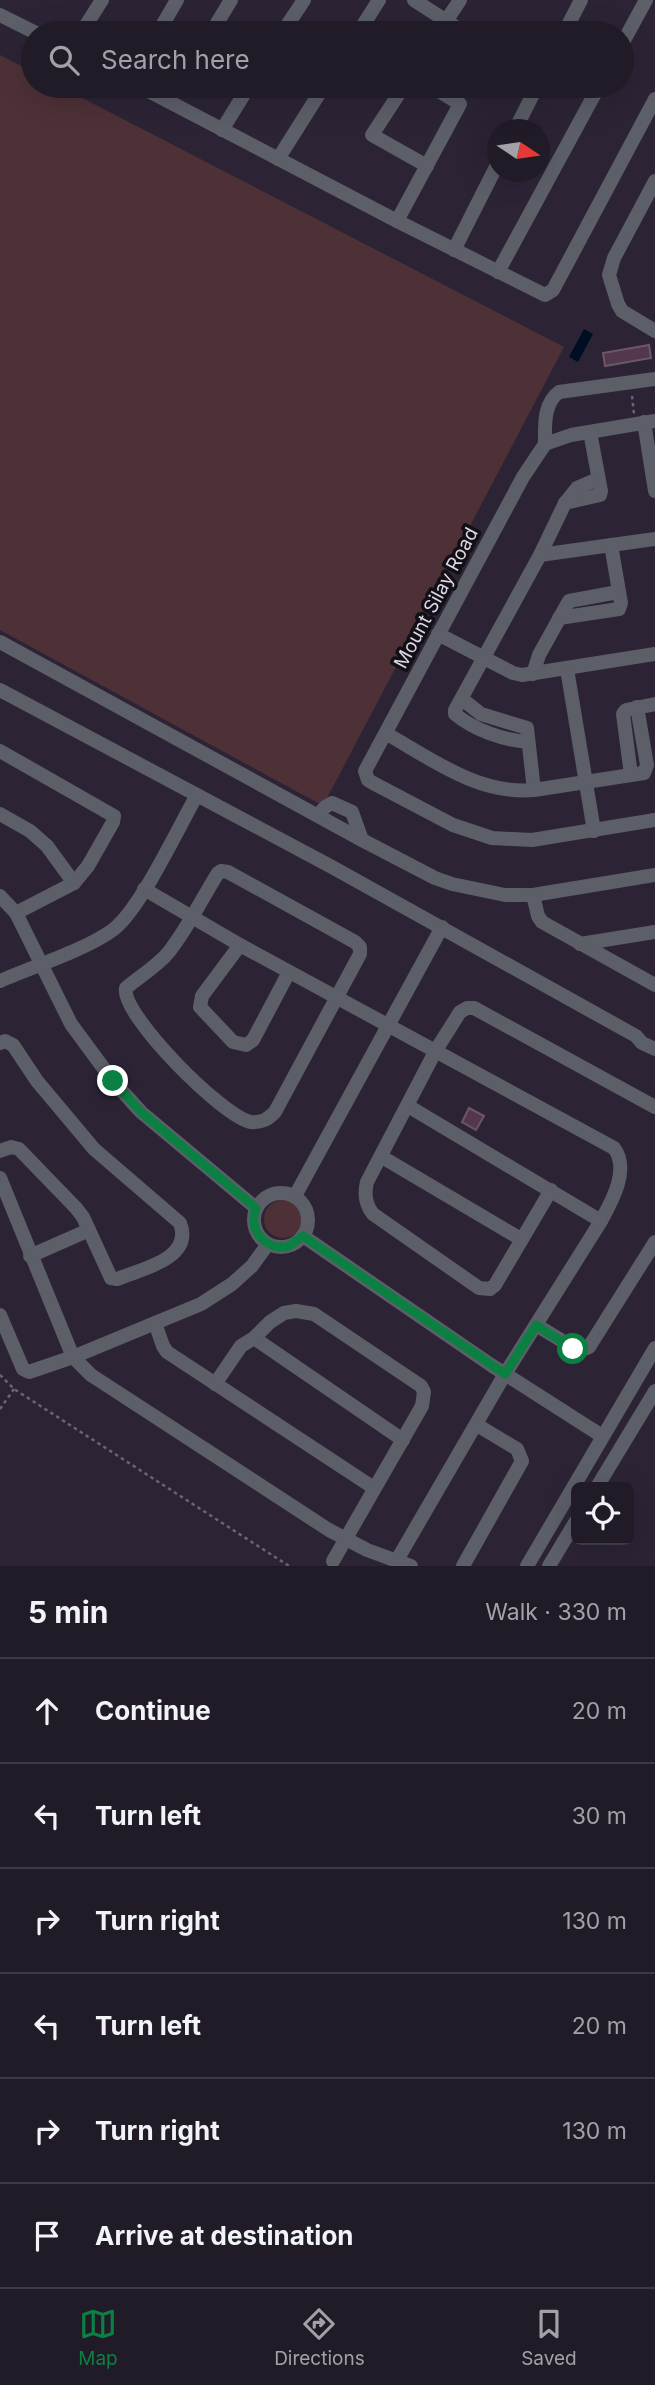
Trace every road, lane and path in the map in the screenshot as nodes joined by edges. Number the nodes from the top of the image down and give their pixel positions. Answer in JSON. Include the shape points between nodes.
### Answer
{"nodes":[{"id":1,"x":102,"y":0,"type":"edge"},
{"id":2,"x":177,"y":0,"type":"edge"},
{"id":3,"x":231,"y":0,"type":"edge"},
{"id":4,"x":304,"y":0,"type":"edge"},
{"id":5,"x":379,"y":0,"type":"edge"},
{"id":6,"x":414,"y":0,"type":"edge"},
{"id":7,"x":460,"y":0,"type":"edge"},
{"id":8,"x":582,"y":0,"type":"edge"},
{"id":9,"x":646,"y":0,"type":"edge"},
{"id":10,"x":0,"y":15,"type":"edge"},
{"id":11,"x":89,"y":21,"type":"edge"},
{"id":12,"x":165,"y":21,"type":"edge"},
{"id":13,"x":218,"y":21,"type":"edge"},
{"id":14,"x":290,"y":21,"type":"edge"},
{"id":15,"x":366,"y":21,"type":"edge"},
{"id":16,"x":436,"y":21,"type":"edge"},
{"id":17,"x":446,"y":21,"type":"edge"},
{"id":18,"x":571,"y":21,"type":"edge"},
{"id":19,"x":634,"y":22,"type":"edge"},
{"id":20,"x":21,"y":26,"type":"edge"},
{"id":21,"x":162,"y":98,"type":"edge"},
{"id":22,"x":242,"y":98,"type":"edge"},
{"id":23,"x":316,"y":98,"type":"edge"},
{"id":24,"x":396,"y":98,"type":"edge"},
{"id":25,"x":451,"y":98,"type":"edge"},
{"id":26,"x":531,"y":98,"type":"edge"},
{"id":27,"x":592,"y":98,"type":"edge"},
{"id":28,"x":655,"y":99,"type":"edge"},
{"id":29,"x":520,"y":119,"type":"edge"},
{"id":30,"x":222,"y":130,"type":"junction"},
{"id":31,"x":278,"y":159,"type":"junction"},
{"id":32,"x":426,"y":166,"type":"junction"},
{"id":33,"x":655,"y":181,"type":"edge"},
{"id":34,"x":488,"y":182,"type":"edge"},
{"id":35,"x":397,"y":221,"type":"junction"},
{"id":36,"x":454,"y":250,"type":"junction"},
{"id":37,"x":498,"y":272,"type":"junction"},
{"id":38,"x":655,"y":331,"type":"edge"},
{"id":39,"x":655,"y":379,"type":"edge"},
{"id":40,"x":631,"y":383,"type":"junction"},
{"id":41,"x":646,"y":422,"type":"edge"},
{"id":42,"x":590,"y":432,"type":"junction"},
{"id":43,"x":545,"y":444,"type":"junction"},
{"id":44,"x":655,"y":446,"type":"edge"},
{"id":45,"x":655,"y":491,"type":"edge"},
{"id":46,"x":655,"y":539,"type":"edge"},
{"id":47,"x":611,"y":545,"type":"junction"},
{"id":48,"x":540,"y":555,"type":"junction"},
{"id":49,"x":438,"y":634,"type":"junction"},
{"id":50,"x":0,"y":642,"type":"edge"},
{"id":51,"x":655,"y":654,"type":"edge"},
{"id":52,"x":484,"y":657,"type":"junction"},
{"id":53,"x":567,"y":668,"type":"junction"},
{"id":54,"x":533,"y":674,"type":"junction"},
{"id":55,"x":0,"y":690,"type":"edge"},
{"id":56,"x":655,"y":704,"type":"edge"},
{"id":57,"x":387,"y":734,"type":"junction"},
{"id":58,"x":0,"y":751,"type":"edge"},
{"id":59,"x":585,"y":783,"type":"junction"},
{"id":60,"x":534,"y":790,"type":"junction"},
{"id":61,"x":197,"y":796,"type":"junction"},
{"id":62,"x":0,"y":814,"type":"edge"},
{"id":63,"x":655,"y":820,"type":"edge"},
{"id":64,"x":594,"y":831,"type":"junction"},
{"id":65,"x":655,"y":875,"type":"edge"},
{"id":66,"x":74,"y":883,"type":"junction"},
{"id":67,"x":144,"y":889,"type":"junction"},
{"id":68,"x":533,"y":895,"type":"junction"},
{"id":69,"x":0,"y":896,"type":"edge"},
{"id":70,"x":16,"y":913,"type":"junction"},
{"id":71,"x":192,"y":918,"type":"junction"},
{"id":72,"x":442,"y":927,"type":"junction"},
{"id":73,"x":655,"y":932,"type":"edge"},
{"id":74,"x":580,"y":944,"type":"junction"},
{"id":75,"x":240,"y":945,"type":"junction"},
{"id":76,"x":41,"y":964,"type":"junction"},
{"id":77,"x":289,"y":972,"type":"junction"},
{"id":78,"x":0,"y":981,"type":"edge"},
{"id":79,"x":655,"y":985,"type":"edge"},
{"id":80,"x":338,"y":997,"type":"junction"},
{"id":81,"x":387,"y":1024,"type":"junction"},
{"id":82,"x":0,"y":1043,"type":"edge"},
{"id":83,"x":655,"y":1049,"type":"edge"},
{"id":84,"x":436,"y":1050,"type":"junction"},
{"id":85,"x":408,"y":1106,"type":"junction"},
{"id":86,"x":655,"y":1107,"type":"edge"},
{"id":87,"x":0,"y":1151,"type":"edge"},
{"id":88,"x":382,"y":1157,"type":"junction"},
{"id":89,"x":0,"y":1178,"type":"edge"},
{"id":90,"x":551,"y":1190,"type":"junction"},
{"id":91,"x":295,"y":1196,"type":"junction"},
{"id":92,"x":256,"y":1208,"type":"junction"},
{"id":93,"x":601,"y":1222,"type":"junction"},
{"id":94,"x":89,"y":1230,"type":"junction"},
{"id":95,"x":303,"y":1236,"type":"junction"},
{"id":96,"x":521,"y":1239,"type":"junction"},
{"id":97,"x":655,"y":1242,"type":"edge"},
{"id":98,"x":268,"y":1244,"type":"junction"},
{"id":99,"x":30,"y":1256,"type":"junction"},
{"id":100,"x":0,"y":1315,"type":"edge"},
{"id":101,"x":155,"y":1323,"type":"junction"},
{"id":102,"x":536,"y":1325,"type":"junction"},
{"id":103,"x":254,"y":1338,"type":"junction"},
{"id":104,"x":655,"y":1349,"type":"edge"},
{"id":105,"x":73,"y":1357,"type":"junction"},
{"id":106,"x":505,"y":1374,"type":"junction"},
{"id":107,"x":0,"y":1375,"type":"edge"},
{"id":108,"x":215,"y":1384,"type":"junction"},
{"id":109,"x":14,"y":1389,"type":"junction"},
{"id":110,"x":655,"y":1391,"type":"edge"},
{"id":111,"x":0,"y":1409,"type":"edge"},
{"id":112,"x":477,"y":1425,"type":"junction"},
{"id":113,"x":602,"y":1436,"type":"junction"},
{"id":114,"x":403,"y":1440,"type":"junction"},
{"id":115,"x":600,"y":1482,"type":"edge"},
{"id":116,"x":374,"y":1488,"type":"junction"},
{"id":117,"x":571,"y":1529,"type":"edge"},
{"id":118,"x":345,"y":1539,"type":"junction"},
{"id":119,"x":397,"y":1560,"type":"junction"},
{"id":120,"x":333,"y":1561,"type":"dead end"},
{"id":121,"x":289,"y":1566,"type":"edge"},
{"id":122,"x":411,"y":1566,"type":"edge"},
{"id":123,"x":463,"y":1566,"type":"edge"},
{"id":124,"x":527,"y":1566,"type":"edge"},
{"id":125,"x":549,"y":1566,"type":"edge"}],
"edges":[{"from":1,"to":11,"type":"street"},
{"from":2,"to":12,"type":"street"},
{"from":3,"to":13,"type":"street"},
{"from":4,"to":14,"type":"street"},
{"from":5,"to":15,"type":"street"},
{"from":6,"to":16,"type":"street"},
{"from":7,"to":17,"type":"street"},
{"from":8,"to":18,"type":"street"},
{"from":9,"to":19,"type":"street"},
{"from":10,"to":20,"type":"street"},
{"from":21,"to":30,"type":"street"},
{"from":22,"to":30,"type":"street"},
{"from":23,"to":31,"type":"street"},
{"from":24,"to":32,"type":"street","via":[[372,135]]},
{"from":25,"to":32,"type":"street","via":[[460,103]]},
{"from":26,"to":29,"type":"street"},
{"from":27,"to":37,"type":"street"},
{"from":28,"to":37,"type":"street","via":[[548,294]]},
{"from":30,"to":31,"type":"street"},
{"from":31,"to":35,"type":"street"},
{"from":32,"to":35,"type":"street"},
{"from":33,"to":38,"type":"street","via":[[609,275],[622,312]]},
{"from":34,"to":36,"type":"street"},
{"from":35,"to":36,"type":"street"},
{"from":36,"to":37,"type":"street"},
{"from":39,"to":40,"type":"street"},
{"from":40,"to":41,"type":"path"},
{"from":40,"to":43,"type":"street","via":[[555,394],[548,405]]},
{"from":41,"to":42,"type":"street"},
{"from":41,"to":44,"type":"street"},
{"from":41,"to":45,"type":"street"},
{"from":42,"to":43,"type":"street"},
{"from":42,"to":48,"type":"street","via":[[601,491],[598,497],[565,503]]},
{"from":43,"to":49,"type":"street","name":"Mount Silay Road"},
{"from":46,"to":47,"type":"street"},
{"from":47,"to":48,"type":"street"},
{"from":47,"to":54,"type":"street","via":[[621,603],[617,611],[559,618]]},
{"from":48,"to":52,"type":"street"},
{"from":49,"to":52,"type":"street"},
{"from":49,"to":57,"type":"street","name":"Mount Silay Road"},
{"from":50,"to":68,"type":"street","via":[[318,815],[332,803],[352,812],[362,840],[435,878],[505,895]]},
{"from":51,"to":53,"type":"street"},
{"from":52,"to":54,"type":"street","via":[[513,673]]},
{"from":52,"to":60,"type":"street","via":[[462,699],[481,713],[527,728]]},
{"from":53,"to":54,"type":"street"},
{"from":53,"to":59,"type":"street"},
{"from":55,"to":61,"type":"street"},
{"from":56,"to":59,"type":"street","via":[[626,710],[623,715],[631,775]]},
{"from":57,"to":60,"type":"street","via":[[486,786]]},
{"from":57,"to":64,"type":"street","name":"Mount Silay Road","via":[[365,771],[368,780],[453,825],[473,834],[520,840]]},
{"from":58,"to":66,"type":"street","via":[[114,816]]},
{"from":59,"to":60,"type":"street"},
{"from":59,"to":64,"type":"street"},
{"from":61,"to":67,"type":"street"},
{"from":61,"to":72,"type":"street"},
{"from":62,"to":66,"type":"street","via":[[47,846]]},
{"from":63,"to":64,"type":"street"},
{"from":65,"to":68,"type":"street"},
{"from":66,"to":70,"type":"street"},
{"from":67,"to":71,"type":"street"},
{"from":67,"to":76,"type":"street","via":[[114,928]]},
{"from":68,"to":74,"type":"street","via":[[542,922]]},
{"from":69,"to":70,"type":"street"},
{"from":70,"to":76,"type":"street"},
{"from":71,"to":75,"type":"street"},
{"from":71,"to":80,"type":"street","via":[[218,873],[240,879],[360,947]]},
{"from":71,"to":80,"type":"street","via":[[167,954],[126,988],[126,1002],[180,1068],[240,1118],[264,1121],[275,1112]]},
{"from":72,"to":81,"type":"street"},
{"from":72,"to":83,"type":"street"},
{"from":73,"to":74,"type":"street"},
{"from":74,"to":79,"type":"street"},
{"from":75,"to":77,"type":"street"},
{"from":75,"to":77,"type":"street","via":[[200,1003],[233,1042],[246,1045],[253,1040]]},
{"from":76,"to":78,"type":"street"},
{"from":76,"to":92,"type":"street","via":[[71,1024],[113,1081],[150,1120]]},
{"from":77,"to":80,"type":"street"},
{"from":80,"to":81,"type":"street"},
{"from":81,"to":84,"type":"street"},
{"from":81,"to":91,"type":"street"},
{"from":82,"to":94,"type":"street","via":[[13,1045],[94,1149],[180,1223],[183,1239],[167,1258],[113,1279]]},
{"from":84,"to":85,"type":"street"},
{"from":84,"to":86,"type":"street","via":[[456,1016],[474,1008]]},
{"from":84,"to":93,"type":"street","via":[[614,1148],[621,1163],[612,1201]]},
{"from":85,"to":88,"type":"street"},
{"from":85,"to":90,"type":"street"},
{"from":87,"to":94,"type":"street","via":[[19,1149],[76,1208]]},
{"from":88,"to":96,"type":"street"},
{"from":88,"to":96,"type":"street","via":[[365,1188],[368,1208],[479,1288],[495,1285]]},
{"from":89,"to":99,"type":"street"},
{"from":90,"to":93,"type":"street"},
{"from":90,"to":96,"type":"street"},
{"from":91,"to":92,"type":"street","via":[[273,1194]]},
{"from":91,"to":95,"type":"street","via":[[307,1211]]},
{"from":92,"to":98,"type":"street","via":[[256,1231]]},
{"from":93,"to":102,"type":"street"},
{"from":94,"to":99,"type":"street"},
{"from":95,"to":98,"type":"street","via":[[287,1247]]},
{"from":95,"to":106,"type":"street"},
{"from":97,"to":102,"type":"street","via":[[589,1347],[579,1351]]},
{"from":98,"to":101,"type":"street","via":[[252,1266],[218,1294]]},
{"from":99,"to":105,"type":"street"},
{"from":100,"to":105,"type":"street","via":[[26,1372]]},
{"from":101,"to":105,"type":"street"},
{"from":101,"to":108,"type":"street","via":[[167,1352]]},
{"from":102,"to":106,"type":"street"},
{"from":103,"to":108,"type":"street","via":[[241,1346]]},
{"from":103,"to":114,"type":"street"},
{"from":103,"to":114,"type":"street","via":[[284,1313],[314,1314],[421,1385],[424,1399]]},
{"from":104,"to":113,"type":"street"},
{"from":105,"to":118,"type":"street","via":[[91,1376]]},
{"from":106,"to":112,"type":"street"},
{"from":106,"to":113,"type":"street"},
{"from":107,"to":109,"type":"path"},
{"from":108,"to":116,"type":"street"},
{"from":109,"to":111,"type":"path"},
{"from":109,"to":121,"type":"path"},
{"from":110,"to":115,"type":"street"},
{"from":112,"to":119,"type":"street"},
{"from":112,"to":123,"type":"street","via":[[517,1449],[522,1461]]},
{"from":113,"to":124,"type":"street"},
{"from":114,"to":116,"type":"street"},
{"from":116,"to":118,"type":"street"},
{"from":117,"to":125,"type":"street"},
{"from":118,"to":119,"type":"street"},
{"from":118,"to":120,"type":"street"},
{"from":119,"to":122,"type":"street"}]}
